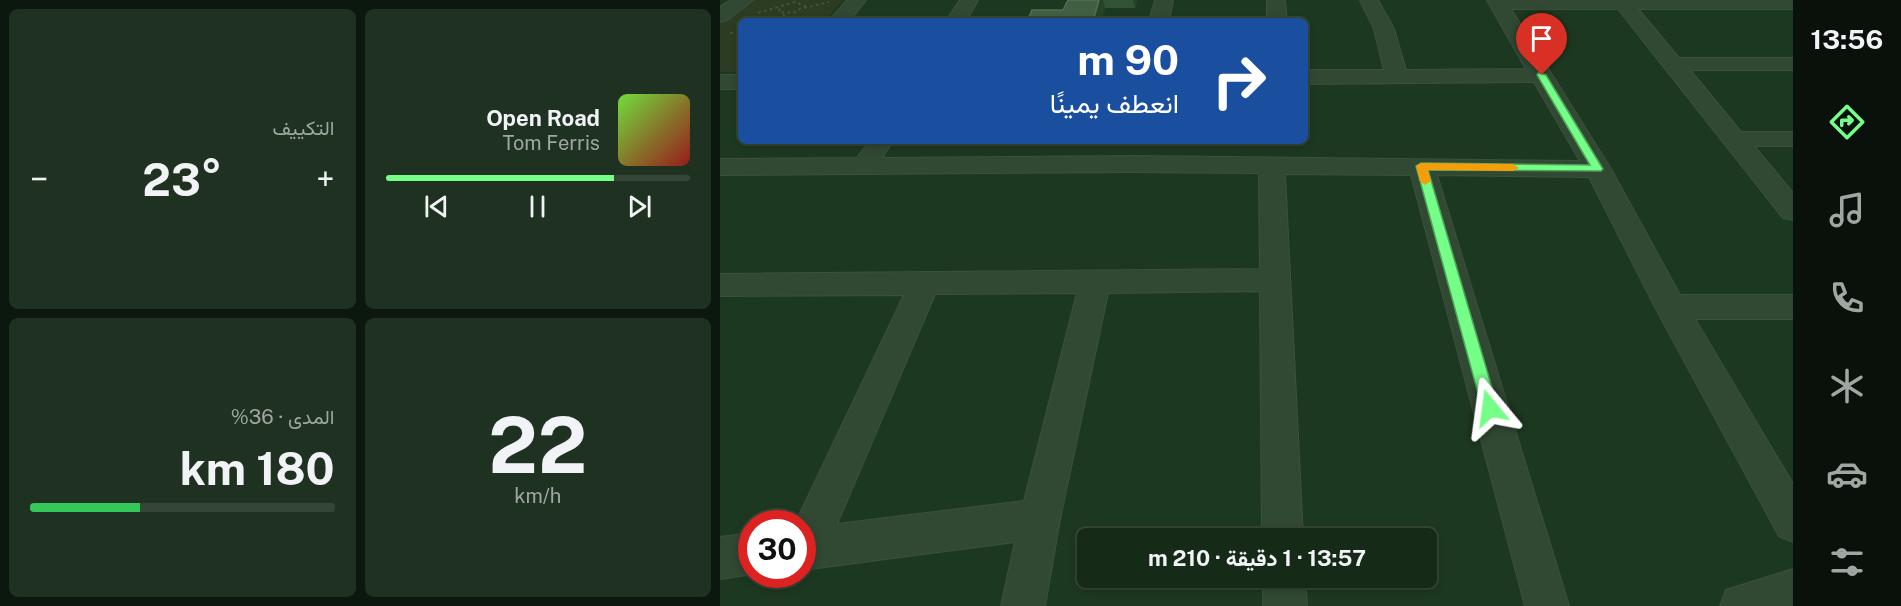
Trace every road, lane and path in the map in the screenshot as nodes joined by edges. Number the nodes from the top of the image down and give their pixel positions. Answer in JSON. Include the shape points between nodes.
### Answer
{"nodes":[{"id":1,"x":744,"y":0,"type":"edge"},
{"id":2,"x":834,"y":0,"type":"edge"},
{"id":3,"x":857,"y":0,"type":"edge"},
{"id":4,"x":969,"y":0,"type":"edge"},
{"id":5,"x":1164,"y":0,"type":"edge"},
{"id":6,"x":1276,"y":0,"type":"edge"},
{"id":7,"x":1369,"y":0,"type":"edge"},
{"id":8,"x":800,"y":1,"type":"edge"},
{"id":9,"x":1704,"y":1,"type":"edge"},
{"id":10,"x":1497,"y":2,"type":"edge"},
{"id":11,"x":1623,"y":3,"type":"junction"},
{"id":12,"x":1793,"y":3,"type":"edge"},
{"id":13,"x":803,"y":8,"type":"junction"},
{"id":14,"x":782,"y":13,"type":"junction"},
{"id":15,"x":720,"y":16,"type":"edge"},
{"id":16,"x":786,"y":18,"type":"edge"},
{"id":17,"x":842,"y":18,"type":"edge"},
{"id":18,"x":958,"y":18,"type":"edge"},
{"id":19,"x":1160,"y":18,"type":"edge"},
{"id":20,"x":1277,"y":18,"type":"edge"},
{"id":21,"x":1674,"y":64,"type":"junction"},
{"id":22,"x":1793,"y":64,"type":"edge"},
{"id":23,"x":1542,"y":75,"type":"junction"},
{"id":24,"x":1308,"y":77,"type":"edge"},
{"id":25,"x":1396,"y":77,"type":"junction"},
{"id":26,"x":720,"y":82,"type":"edge"},
{"id":27,"x":738,"y":82,"type":"edge"},
{"id":28,"x":1735,"y":139,"type":"junction"},
{"id":29,"x":1793,"y":139,"type":"edge"},
{"id":30,"x":879,"y":144,"type":"edge"},
{"id":31,"x":1134,"y":153,"type":"edge"},
{"id":32,"x":864,"y":166,"type":"junction"},
{"id":33,"x":1272,"y":166,"type":"junction"},
{"id":34,"x":1421,"y":166,"type":"junction"},
{"id":35,"x":1598,"y":169,"type":"junction"},
{"id":36,"x":722,"y":170,"type":"edge"},
{"id":37,"x":1793,"y":211,"type":"edge"},
{"id":38,"x":1274,"y":280,"type":"junction"},
{"id":39,"x":1095,"y":281,"type":"junction"},
{"id":40,"x":926,"y":283,"type":"junction"},
{"id":41,"x":720,"y":285,"type":"edge"},
{"id":42,"x":1671,"y":307,"type":"junction"},
{"id":43,"x":1793,"y":307,"type":"edge"},
{"id":44,"x":1040,"y":519,"type":"junction"},
{"id":45,"x":1793,"y":522,"type":"edge"},
{"id":46,"x":816,"y":523,"type":"edge"},
{"id":47,"x":1283,"y":528,"type":"edge"},
{"id":48,"x":816,"y":547,"type":"edge"},
{"id":49,"x":738,"y":556,"type":"edge"},
{"id":50,"x":720,"y":558,"type":"edge"},
{"id":51,"x":1284,"y":588,"type":"edge"},
{"id":52,"x":1793,"y":591,"type":"edge"},
{"id":53,"x":1023,"y":606,"type":"edge"},
{"id":54,"x":1285,"y":606,"type":"edge"},
{"id":55,"x":1546,"y":606,"type":"edge"},
{"id":56,"x":1742,"y":606,"type":"edge"}],
"edges":[{"from":1,"to":15,"type":"street"},
{"from":2,"to":13,"type":"path"},
{"from":3,"to":17,"type":"street"},
{"from":4,"to":18,"type":"street"},
{"from":5,"to":19,"type":"street"},
{"from":6,"to":20,"type":"street"},
{"from":7,"to":25,"type":"street","via":[[1384,29]]},
{"from":8,"to":13,"type":"path"},
{"from":8,"to":14,"type":"path","via":[[780,7]]},
{"from":9,"to":11,"type":"street"},
{"from":9,"to":12,"type":"street"},
{"from":10,"to":11,"type":"street"},
{"from":10,"to":23,"type":"street"},
{"from":11,"to":21,"type":"street"},
{"from":13,"to":14,"type":"path"},
{"from":14,"to":16,"type":"path"},
{"from":21,"to":22,"type":"street"},
{"from":21,"to":28,"type":"street"},
{"from":23,"to":25,"type":"street"},
{"from":23,"to":35,"type":"street"},
{"from":24,"to":25,"type":"street"},
{"from":26,"to":27,"type":"street"},
{"from":28,"to":29,"type":"street"},
{"from":28,"to":37,"type":"street"},
{"from":30,"to":32,"type":"street"},
{"from":31,"to":32,"type":"street"},
{"from":31,"to":33,"type":"street"},
{"from":32,"to":36,"type":"street"},
{"from":33,"to":34,"type":"street"},
{"from":33,"to":38,"type":"street"},
{"from":34,"to":35,"type":"street"},
{"from":34,"to":55,"type":"street"},
{"from":35,"to":42,"type":"street"},
{"from":38,"to":39,"type":"street"},
{"from":38,"to":47,"type":"street"},
{"from":39,"to":40,"type":"street"},
{"from":39,"to":44,"type":"street"},
{"from":40,"to":41,"type":"street"},
{"from":40,"to":46,"type":"street"},
{"from":42,"to":43,"type":"street"},
{"from":42,"to":45,"type":"street"},
{"from":44,"to":48,"type":"street"},
{"from":44,"to":53,"type":"street"},
{"from":49,"to":50,"type":"street"},
{"from":51,"to":54,"type":"street"},
{"from":52,"to":56,"type":"street"}]}
